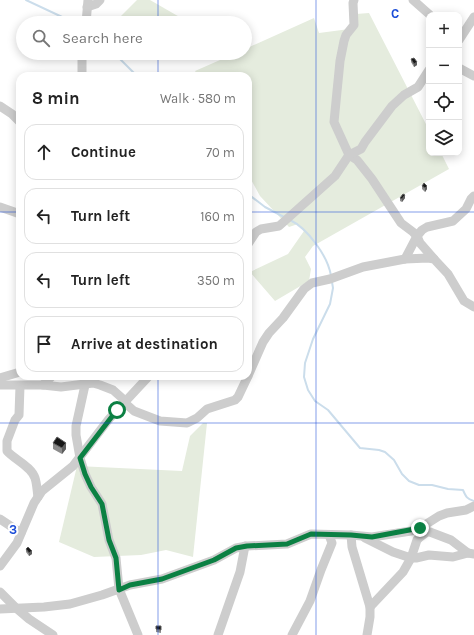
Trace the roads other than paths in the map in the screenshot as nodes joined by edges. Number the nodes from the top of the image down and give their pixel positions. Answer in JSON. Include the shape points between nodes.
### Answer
{"nodes":[{"id":1,"x":100,"y":0,"type":"edge"},
{"id":2,"x":354,"y":0,"type":"edge"},
{"id":3,"x":413,"y":0,"type":"edge"},
{"id":4,"x":88,"y":3,"type":"edge"},
{"id":5,"x":427,"y":12,"type":"edge"},
{"id":6,"x":87,"y":16,"type":"edge"},
{"id":7,"x":474,"y":17,"type":"edge"},
{"id":8,"x":462,"y":35,"type":"edge"},
{"id":9,"x":82,"y":60,"type":"edge"},
{"id":10,"x":462,"y":70,"type":"edge"},
{"id":11,"x":82,"y":72,"type":"edge"},
{"id":12,"x":426,"y":75,"type":"edge"},
{"id":13,"x":474,"y":76,"type":"edge"},
{"id":14,"x":0,"y":106,"type":"edge"},
{"id":15,"x":16,"y":118,"type":"edge"},
{"id":16,"x":349,"y":155,"type":"junction"},
{"id":17,"x":474,"y":196,"type":"edge"},
{"id":18,"x":0,"y":206,"type":"edge"},
{"id":19,"x":16,"y":212,"type":"edge"},
{"id":20,"x":417,"y":236,"type":"junction"},
{"id":21,"x":252,"y":238,"type":"edge"},
{"id":22,"x":405,"y":259,"type":"junction"},
{"id":23,"x":434,"y":259,"type":"junction"},
{"id":24,"x":474,"y":306,"type":"edge"},
{"id":25,"x":252,"y":368,"type":"edge"},
{"id":26,"x":16,"y":373,"type":"edge"},
{"id":27,"x":0,"y":378,"type":"edge"},
{"id":28,"x":48,"y":380,"type":"edge"},
{"id":29,"x":86,"y":380,"type":"edge"},
{"id":30,"x":146,"y":380,"type":"edge"},
{"id":31,"x":246,"y":380,"type":"edge"},
{"id":32,"x":0,"y":385,"type":"edge"},
{"id":33,"x":20,"y":386,"type":"junction"},
{"id":34,"x":43,"y":386,"type":"junction"},
{"id":35,"x":125,"y":403,"type":"junction"},
{"id":36,"x":80,"y":458,"type":"junction"},
{"id":37,"x":38,"y":497,"type":"junction"},
{"id":38,"x":474,"y":506,"type":"edge"},
{"id":39,"x":0,"y":519,"type":"edge"},
{"id":40,"x":424,"y":530,"type":"junction"},
{"id":41,"x":21,"y":533,"type":"junction"},
{"id":42,"x":329,"y":535,"type":"junction"},
{"id":43,"x":351,"y":535,"type":"junction"},
{"id":44,"x":364,"y":537,"type":"junction"},
{"id":45,"x":245,"y":546,"type":"junction"},
{"id":46,"x":471,"y":554,"type":"edge"},
{"id":47,"x":411,"y":558,"type":"junction"},
{"id":48,"x":0,"y":566,"type":"edge"},
{"id":49,"x":119,"y":590,"type":"junction"},
{"id":50,"x":0,"y":592,"type":"edge"},
{"id":51,"x":15,"y":607,"type":"junction"},
{"id":52,"x":370,"y":607,"type":"junction"},
{"id":53,"x":0,"y":609,"type":"edge"},
{"id":54,"x":53,"y":635,"type":"edge"},
{"id":55,"x":138,"y":635,"type":"edge"},
{"id":56,"x":218,"y":635,"type":"edge"},
{"id":57,"x":292,"y":635,"type":"edge"},
{"id":58,"x":367,"y":635,"type":"edge"}],
"edges":[{"from":1,"to":4,"type":"street","via":[[96,4]]},
{"from":2,"to":16,"type":"street","via":[[355,21],[344,41],[334,122]]},
{"from":3,"to":5,"type":"street"},
{"from":4,"to":6,"type":"street"},
{"from":7,"to":8,"type":"street"},
{"from":9,"to":11,"type":"street"},
{"from":10,"to":13,"type":"street"},
{"from":12,"to":16,"type":"street","via":[[418,87],[392,106],[361,149]]},
{"from":14,"to":15,"type":"street"},
{"from":16,"to":20,"type":"street","via":[[357,160],[401,223]]},
{"from":16,"to":21,"type":"street","via":[[335,176],[279,226],[261,229]]},
{"from":17,"to":20,"type":"street","via":[[461,215],[453,221],[427,227]]},
{"from":18,"to":19,"type":"street"},
{"from":20,"to":22,"type":"street"},
{"from":20,"to":23,"type":"street"},
{"from":22,"to":23,"type":"street"},
{"from":22,"to":25,"type":"street","via":[[369,266],[308,286],[269,333]]},
{"from":23,"to":24,"type":"street","via":[[448,274],[464,301]]},
{"from":26,"to":27,"type":"street"},
{"from":28,"to":34,"type":"street"},
{"from":29,"to":34,"type":"street","via":[[65,387]]},
{"from":29,"to":35,"type":"street","via":[[106,388],[122,398]]},
{"from":29,"to":36,"type":"street","via":[[76,426]]},
{"from":30,"to":35,"type":"street"},
{"from":31,"to":35,"type":"street","via":[[235,400],[207,409],[187,423],[160,421],[134,411]]},
{"from":32,"to":33,"type":"street"},
{"from":33,"to":34,"type":"street"},
{"from":33,"to":37,"type":"street","via":[[19,415],[7,441],[7,451],[32,473]]},
{"from":35,"to":36,"type":"street","via":[[109,419]]},
{"from":36,"to":37,"type":"street"},
{"from":36,"to":49,"type":"street","via":[[91,487],[102,504],[109,540],[116,558]]},
{"from":37,"to":41,"type":"street"},
{"from":38,"to":40,"type":"street","via":[[439,516]]},
{"from":39,"to":41,"type":"street"},
{"from":40,"to":44,"type":"street"},
{"from":40,"to":46,"type":"street","via":[[451,540]]},
{"from":40,"to":47,"type":"street"},
{"from":41,"to":48,"type":"street"},
{"from":42,"to":43,"type":"street"},
{"from":42,"to":45,"type":"street","via":[[311,534],[281,545]]},
{"from":42,"to":57,"type":"street","via":[[332,544],[310,601]]},
{"from":43,"to":44,"type":"street"},
{"from":43,"to":52,"type":"street","via":[[352,547]]},
{"from":44,"to":47,"type":"street"},
{"from":45,"to":49,"type":"street","via":[[162,579],[130,585]]},
{"from":45,"to":56,"type":"street","via":[[240,572]]},
{"from":46,"to":47,"type":"street"},
{"from":47,"to":52,"type":"street","via":[[403,572]]},
{"from":49,"to":51,"type":"street","via":[[70,604]]},
{"from":49,"to":55,"type":"street"},
{"from":50,"to":51,"type":"street"},
{"from":51,"to":53,"type":"street"},
{"from":51,"to":54,"type":"street"},
{"from":52,"to":58,"type":"street"}]}
